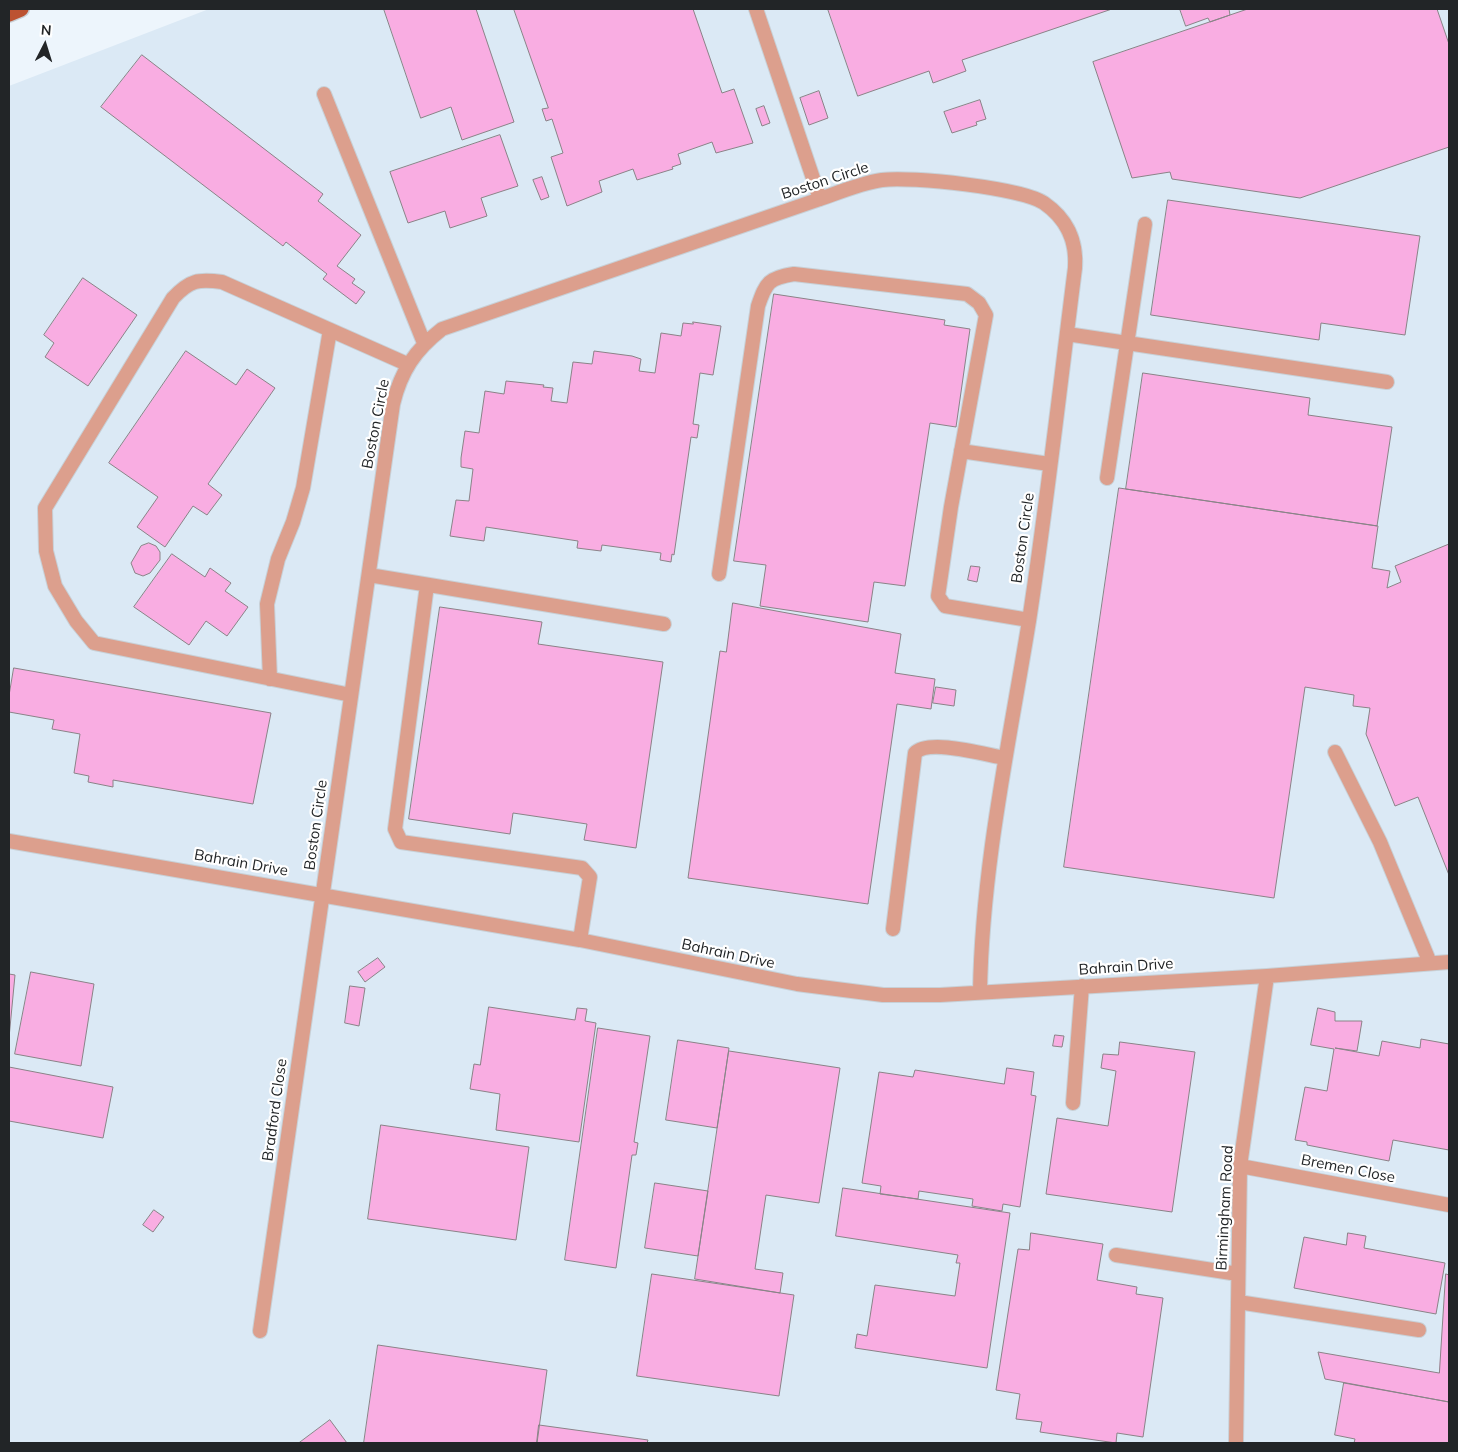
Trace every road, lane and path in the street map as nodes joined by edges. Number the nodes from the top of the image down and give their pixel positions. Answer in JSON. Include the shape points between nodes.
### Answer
{"nodes":[{"id":1,"x":21,"y":9,"type":"edge"},
{"id":2,"x":756,"y":9,"type":"edge"},
{"id":3,"x":9,"y":14,"type":"edge"},
{"id":4,"x":324,"y":94,"type":"dead end"},
{"id":5,"x":820,"y":198,"type":"junction"},
{"id":6,"x":1145,"y":224,"type":"dead end"},
{"id":7,"x":330,"y":330,"type":"junction"},
{"id":8,"x":1067,"y":334,"type":"junction"},
{"id":9,"x":424,"y":343,"type":"junction"},
{"id":10,"x":1127,"y":343,"type":"junction"},
{"id":11,"x":407,"y":364,"type":"junction"},
{"id":12,"x":1387,"y":382,"type":"dead end"},
{"id":13,"x":961,"y":451,"type":"junction"},
{"id":14,"x":1049,"y":464,"type":"junction"},
{"id":15,"x":1106,"y":478,"type":"dead end"},
{"id":16,"x":719,"y":574,"type":"dead end"},
{"id":17,"x":369,"y":575,"type":"junction"},
{"id":18,"x":428,"y":584,"type":"junction"},
{"id":19,"x":1029,"y":620,"type":"junction"},
{"id":20,"x":664,"y":624,"type":"dead end"},
{"id":21,"x":270,"y":679,"type":"junction"},
{"id":22,"x":351,"y":695,"type":"junction"},
{"id":23,"x":1335,"y":752,"type":"dead end"},
{"id":24,"x":1005,"y":758,"type":"junction"},
{"id":25,"x":9,"y":841,"type":"edge"},
{"id":26,"x":322,"y":893,"type":"junction"},
{"id":27,"x":892,"y":929,"type":"dead end"},
{"id":28,"x":580,"y":940,"type":"junction"},
{"id":29,"x":1449,"y":962,"type":"edge"},
{"id":30,"x":1430,"y":964,"type":"junction"},
{"id":31,"x":1267,"y":976,"type":"junction"},
{"id":32,"x":1082,"y":986,"type":"junction"},
{"id":33,"x":980,"y":992,"type":"junction"},
{"id":34,"x":1073,"y":1102,"type":"dead end"},
{"id":35,"x":1240,"y":1166,"type":"junction"},
{"id":36,"x":1449,"y":1205,"type":"edge"},
{"id":37,"x":1116,"y":1255,"type":"dead end"},
{"id":38,"x":1238,"y":1274,"type":"junction"},
{"id":39,"x":1238,"y":1302,"type":"junction"},
{"id":40,"x":1419,"y":1330,"type":"dead end"},
{"id":41,"x":260,"y":1331,"type":"dead end"},
{"id":42,"x":1236,"y":1443,"type":"edge"}],
"edges":[{"from":1,"to":3,"type":"main road"},
{"from":2,"to":5,"type":"lane"},
{"from":4,"to":9,"type":"lane"},
{"from":5,"to":8,"type":"lane","name":"Boston Circle","via":[[883,180],[940,180],[1022,195],[1042,202],[1068,227],[1076,250]]},
{"from":5,"to":9,"type":"lane","name":"Boston Circle","via":[[466,320],[442,329]]},
{"from":6,"to":10,"type":"lane"},
{"from":7,"to":11,"type":"lane"},
{"from":7,"to":21,"type":"lane","via":[[303,488],[294,522],[278,559],[267,604]]},
{"from":7,"to":21,"type":"lane","via":[[222,282],[205,280],[186,284],[173,298],[44,508],[46,551],[55,586],[94,643]]},
{"from":8,"to":10,"type":"lane"},
{"from":8,"to":14,"type":"lane","name":"Boston Circle"},
{"from":9,"to":11,"type":"lane","name":"Boston Circle"},
{"from":10,"to":12,"type":"lane"},
{"from":10,"to":15,"type":"lane"},
{"from":11,"to":17,"type":"lane","name":"Boston Circle","via":[[393,404]]},
{"from":13,"to":14,"type":"lane"},
{"from":13,"to":16,"type":"lane","via":[[986,315],[979,303],[967,294],[794,274],[775,277],[764,288],[758,306]]},
{"from":13,"to":19,"type":"lane","via":[[938,596],[945,606]]},
{"from":14,"to":19,"type":"lane","name":"Boston Circle"},
{"from":17,"to":18,"type":"lane"},
{"from":17,"to":22,"type":"lane","name":"Boston Circle"},
{"from":18,"to":20,"type":"lane"},
{"from":18,"to":28,"type":"lane","via":[[395,829],[397,835],[401,842],[582,868],[590,878]]},
{"from":19,"to":24,"type":"lane","name":"Boston Circle"},
{"from":21,"to":22,"type":"lane"},
{"from":22,"to":26,"type":"lane","name":"Boston Circle"},
{"from":23,"to":30,"type":"lane","via":[[1380,842]]},
{"from":24,"to":27,"type":"lane","via":[[937,746],[919,749],[915,753]]},
{"from":24,"to":33,"type":"lane","name":"Boston Circle","via":[[981,934]]},
{"from":25,"to":26,"type":"lane","name":"Bahrain Drive"},
{"from":26,"to":28,"type":"lane","name":"Bahrain Drive"},
{"from":26,"to":41,"type":"lane","name":"Bradford Close"},
{"from":28,"to":33,"type":"lane","name":"Bahrain Drive","via":[[842,991],[891,995]]},
{"from":29,"to":30,"type":"lane","name":"Bahrain Drive"},
{"from":30,"to":31,"type":"lane","name":"Bahrain Drive"},
{"from":31,"to":32,"type":"lane","name":"Bahrain Drive"},
{"from":31,"to":35,"type":"lane","name":"Birmingham Road"},
{"from":32,"to":33,"type":"lane","name":"Bahrain Drive"},
{"from":32,"to":34,"type":"lane"},
{"from":35,"to":36,"type":"lane","name":"Bremen Close"},
{"from":35,"to":38,"type":"lane","name":"Birmingham Road"},
{"from":37,"to":38,"type":"lane"},
{"from":38,"to":39,"type":"lane","name":"Birmingham Road"},
{"from":39,"to":40,"type":"lane"},
{"from":39,"to":42,"type":"lane","name":"Birmingham Road"}]}
